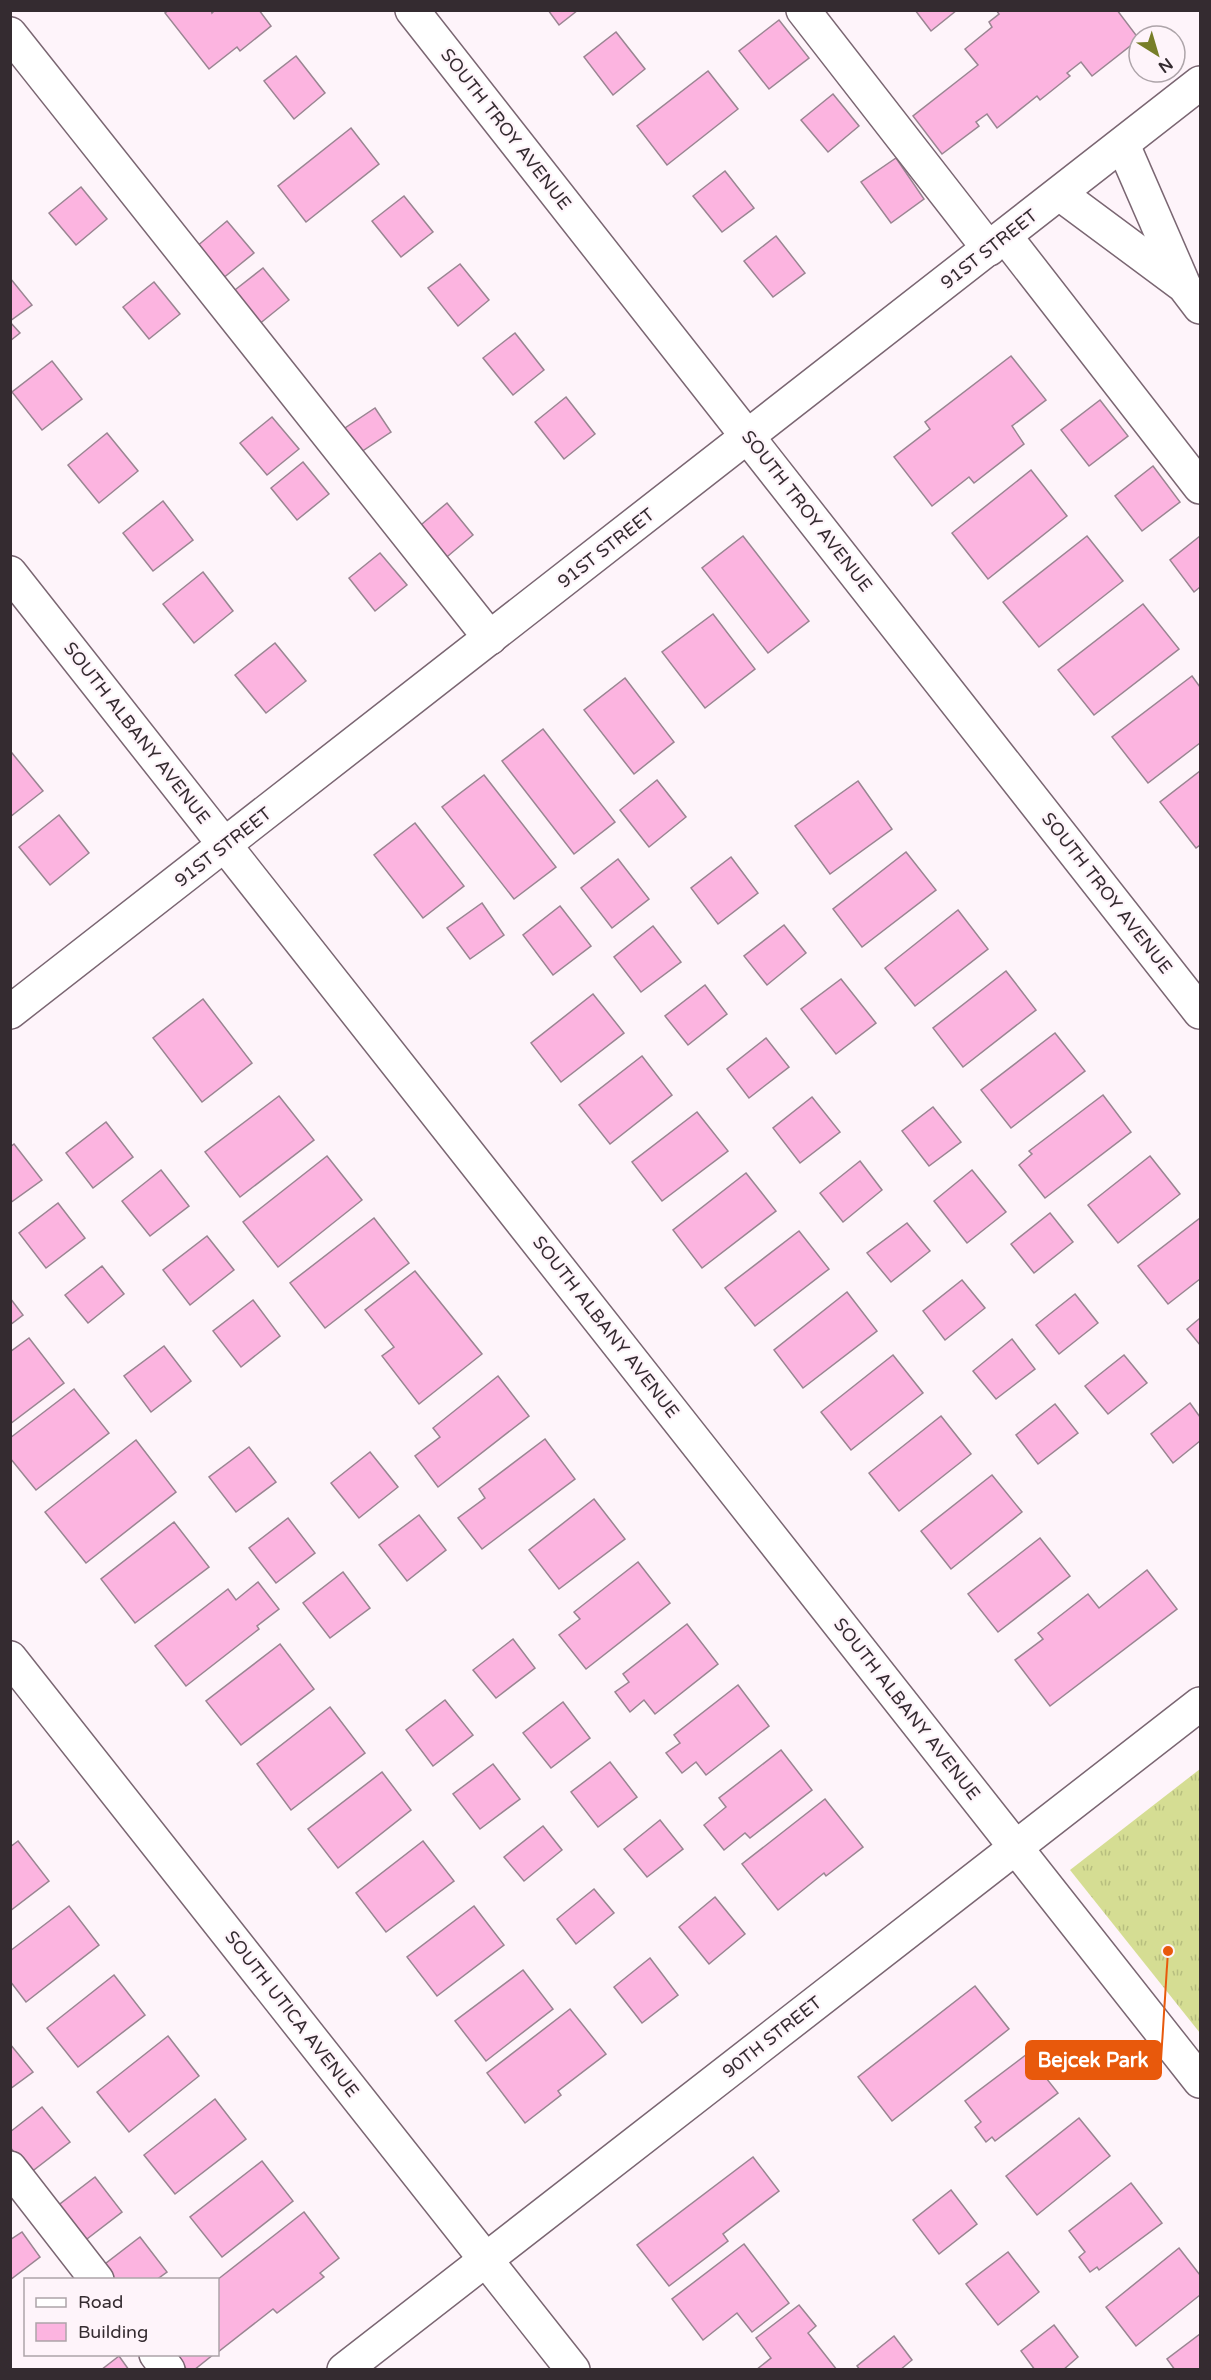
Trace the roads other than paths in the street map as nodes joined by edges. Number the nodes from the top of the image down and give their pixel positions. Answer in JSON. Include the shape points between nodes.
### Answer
{"nodes":[{"id":1,"x":412,"y":10,"type":"edge"},
{"id":2,"x":803,"y":10,"type":"edge"},
{"id":3,"x":10,"y":34,"type":"edge"},
{"id":4,"x":1200,"y":83,"type":"edge"},
{"id":5,"x":1122,"y":145,"type":"junction"},
{"id":6,"x":1060,"y":194,"type":"junction"},
{"id":7,"x":997,"y":243,"type":"junction"},
{"id":8,"x":1192,"y":296,"type":"edge"},
{"id":9,"x":748,"y":437,"type":"junction"},
{"id":10,"x":1200,"y":487,"type":"edge"},
{"id":11,"x":10,"y":573,"type":"edge"},
{"id":12,"x":490,"y":638,"type":"junction"},
{"id":13,"x":225,"y":845,"type":"junction"},
{"id":14,"x":10,"y":1012,"type":"edge"},
{"id":15,"x":1200,"y":1012,"type":"edge"},
{"id":16,"x":10,"y":1658,"type":"edge"},
{"id":17,"x":1200,"y":1704,"type":"edge"},
{"id":18,"x":1016,"y":1847,"type":"junction"},
{"id":19,"x":1200,"y":2081,"type":"edge"},
{"id":20,"x":10,"y":2168,"type":"edge"},
{"id":21,"x":486,"y":2259,"type":"junction"},
{"id":22,"x":96,"y":2278,"type":"edge"},
{"id":23,"x":157,"y":2356,"type":"edge"},
{"id":24,"x":168,"y":2370,"type":"edge"},
{"id":25,"x":344,"y":2370,"type":"edge"},
{"id":26,"x":573,"y":2370,"type":"edge"}],
"edges":[{"from":1,"to":9,"type":"street","name":"SOUTH TROY AVENUE"},
{"from":2,"to":7,"type":"street"},
{"from":3,"to":12,"type":"street"},
{"from":4,"to":5,"type":"street","name":"91ST STREET"},
{"from":5,"to":6,"type":"street","name":"91ST STREET"},
{"from":5,"to":8,"type":"street"},
{"from":6,"to":7,"type":"street","name":"91ST STREET"},
{"from":6,"to":8,"type":"street"},
{"from":7,"to":9,"type":"street","name":"91ST STREET"},
{"from":7,"to":10,"type":"street"},
{"from":9,"to":12,"type":"street","name":"91ST STREET"},
{"from":9,"to":15,"type":"street","name":"SOUTH TROY AVENUE"},
{"from":11,"to":13,"type":"street","name":"SOUTH ALBANY AVENUE"},
{"from":12,"to":13,"type":"street","name":"91ST STREET"},
{"from":13,"to":14,"type":"street","name":"91ST STREET"},
{"from":13,"to":18,"type":"street","name":"SOUTH ALBANY AVENUE"},
{"from":16,"to":21,"type":"street","name":"SOUTH UTICA AVENUE"},
{"from":17,"to":18,"type":"street","name":"90TH STREET"},
{"from":18,"to":19,"type":"street","name":"SOUTH ALBANY AVENUE"},
{"from":18,"to":21,"type":"street","name":"90TH STREET"},
{"from":20,"to":22,"type":"street"},
{"from":21,"to":25,"type":"street","name":"90TH STREET"},
{"from":21,"to":26,"type":"street","name":"SOUTH UTICA AVENUE"},
{"from":23,"to":24,"type":"street"}]}
